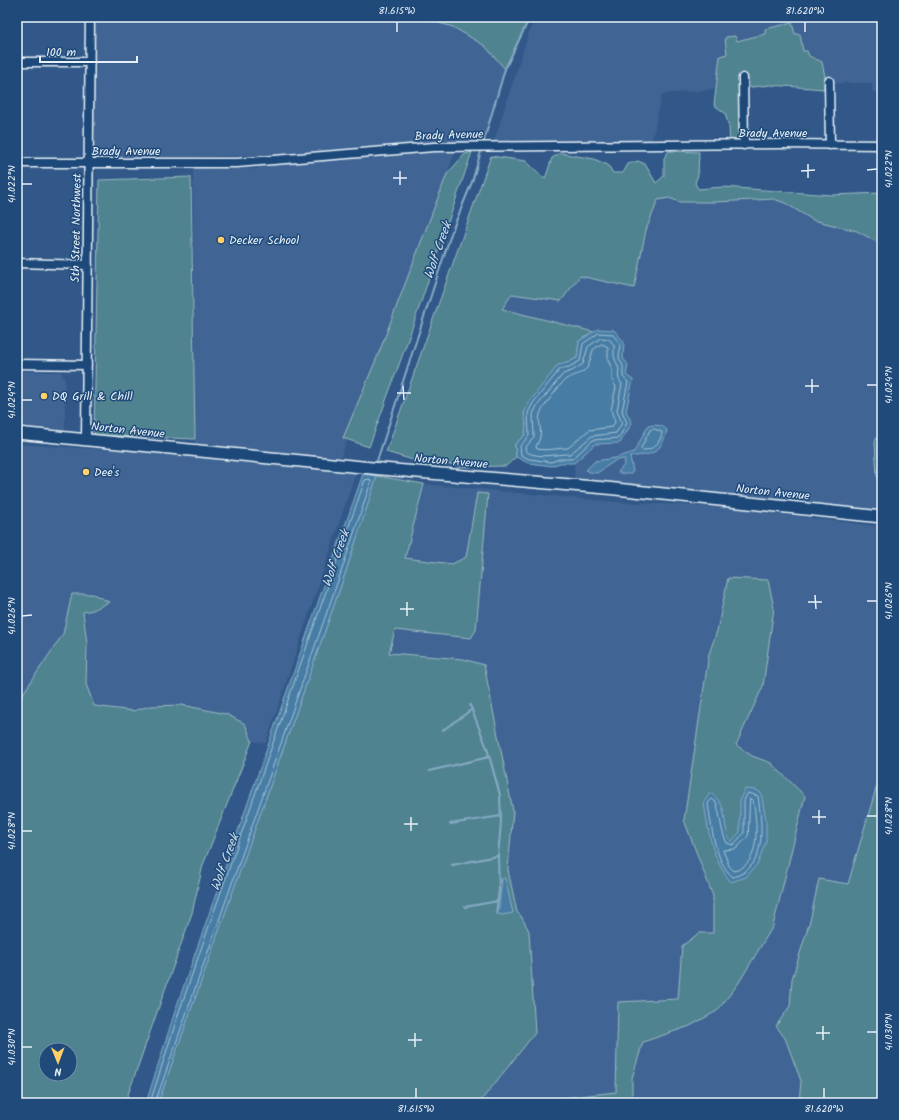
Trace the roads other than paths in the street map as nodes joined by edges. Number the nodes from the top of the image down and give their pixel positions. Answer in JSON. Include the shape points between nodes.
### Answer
{"nodes":[{"id":1,"x":90,"y":17,"type":"edge"},
{"id":2,"x":17,"y":62,"type":"edge"},
{"id":3,"x":90,"y":62,"type":"junction"},
{"id":4,"x":743,"y":78,"type":"dead end"},
{"id":5,"x":829,"y":81,"type":"dead end"},
{"id":6,"x":744,"y":145,"type":"junction"},
{"id":7,"x":830,"y":145,"type":"junction"},
{"id":8,"x":882,"y":145,"type":"edge"},
{"id":9,"x":17,"y":163,"type":"edge"},
{"id":10,"x":89,"y":163,"type":"junction"},
{"id":11,"x":17,"y":264,"type":"edge"},
{"id":12,"x":88,"y":265,"type":"junction"},
{"id":13,"x":17,"y":364,"type":"edge"},
{"id":14,"x":87,"y":365,"type":"junction"},
{"id":15,"x":17,"y":433,"type":"edge"},
{"id":16,"x":86,"y":439,"type":"junction"},
{"id":17,"x":882,"y":517,"type":"edge"}],
"edges":[{"from":1,"to":3,"type":"street","name":"5th Street Northwest"},
{"from":2,"to":3,"type":"street"},
{"from":3,"to":10,"type":"street","name":"5th Street Northwest"},
{"from":4,"to":6,"type":"street"},
{"from":5,"to":7,"type":"street"},
{"from":6,"to":7,"type":"street","name":"Brady Avenue"},
{"from":6,"to":10,"type":"street","name":"Brady Avenue","via":[[466,146],[383,150],[245,163]]},
{"from":7,"to":8,"type":"street","name":"Brady Avenue"},
{"from":9,"to":10,"type":"street","name":"Brady Avenue"},
{"from":10,"to":12,"type":"street","name":"5th Street Northwest"},
{"from":11,"to":12,"type":"street"},
{"from":12,"to":14,"type":"street","name":"5th Street Northwest"},
{"from":13,"to":14,"type":"street"},
{"from":14,"to":16,"type":"street","name":"5th Street Northwest"},
{"from":15,"to":16,"type":"main road","name":"Norton Avenue"},
{"from":16,"to":17,"type":"main road","name":"Norton Avenue"}]}
